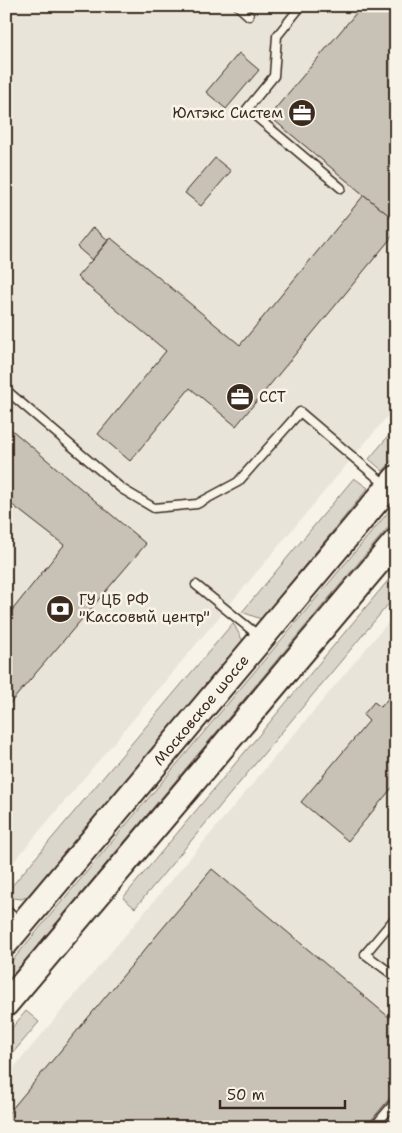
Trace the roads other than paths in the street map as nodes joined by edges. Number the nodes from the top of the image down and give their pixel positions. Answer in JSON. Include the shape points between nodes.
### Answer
{"nodes":[{"id":1,"x":238,"y":6,"type":"edge"},
{"id":2,"x":301,"y":6,"type":"edge"},
{"id":3,"x":249,"y":16,"type":"dead end"},
{"id":4,"x":341,"y":188,"type":"dead end"},
{"id":5,"x":6,"y":390,"type":"edge"},
{"id":6,"x":392,"y":483,"type":"edge"},
{"id":7,"x":396,"y":541,"type":"edge"},
{"id":8,"x":196,"y":585,"type":"dead end"},
{"id":9,"x":262,"y":638,"type":"junction"},
{"id":10,"x":396,"y":917,"type":"edge"},
{"id":11,"x":11,"y":928,"type":"edge"},
{"id":12,"x":396,"y":977,"type":"edge"},
{"id":13,"x":6,"y":1004,"type":"edge"},
{"id":14,"x":396,"y":1101,"type":"edge"},
{"id":15,"x":374,"y":1127,"type":"edge"}],
"edges":[{"from":1,"to":3,"type":"lane"},
{"from":2,"to":4,"type":"lane","via":[[276,36],[274,76],[247,109]]},
{"from":5,"to":6,"type":"lane","via":[[122,488],[154,508],[197,504],[238,482],[300,412]]},
{"from":6,"to":9,"type":"main road","name":"Московское шоссе"},
{"from":7,"to":13,"type":"main road"},
{"from":8,"to":9,"type":"lane"},
{"from":9,"to":11,"type":"main road","name":"Московское шоссе"},
{"from":10,"to":12,"type":"lane","via":[[365,954]]},
{"from":14,"to":15,"type":"lane"}]}
